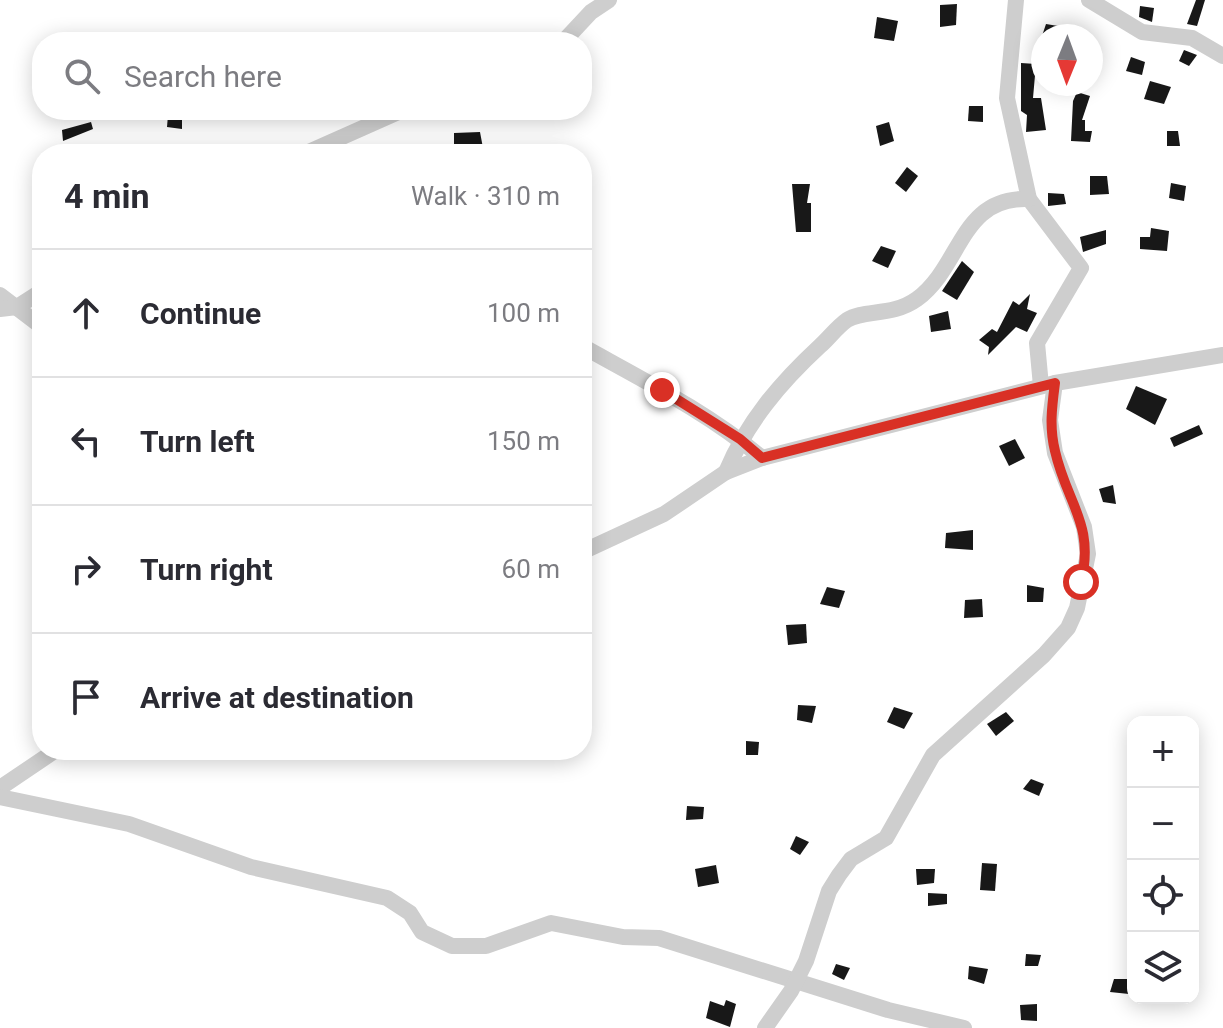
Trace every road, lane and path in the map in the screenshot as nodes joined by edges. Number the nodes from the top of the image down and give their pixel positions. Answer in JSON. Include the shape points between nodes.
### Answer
{"nodes":[{"id":1,"x":609,"y":0,"type":"edge"},
{"id":2,"x":1016,"y":0,"type":"edge"},
{"id":3,"x":1089,"y":0,"type":"edge"},
{"id":4,"x":572,"y":32,"type":"edge"},
{"id":5,"x":1223,"y":56,"type":"edge"},
{"id":6,"x":380,"y":120,"type":"edge"},
{"id":7,"x":326,"y":144,"type":"edge"},
{"id":8,"x":1029,"y":199,"type":"junction"},
{"id":9,"x":0,"y":295,"type":"edge"},
{"id":10,"x":32,"y":296,"type":"edge"},
{"id":11,"x":9,"y":308,"type":"edge"},
{"id":12,"x":32,"y":321,"type":"edge"},
{"id":13,"x":592,"y":352,"type":"edge"},
{"id":14,"x":1223,"y":355,"type":"edge"},
{"id":15,"x":1048,"y":384,"type":"junction"},
{"id":16,"x":740,"y":439,"type":"junction"},
{"id":17,"x":762,"y":458,"type":"junction"},
{"id":18,"x":726,"y":472,"type":"junction"},
{"id":19,"x":592,"y":547,"type":"edge"},
{"id":20,"x":41,"y":760,"type":"edge"},
{"id":21,"x":0,"y":788,"type":"edge"},
{"id":22,"x":0,"y":797,"type":"edge"},
{"id":23,"x":796,"y":980,"type":"junction"},
{"id":24,"x":765,"y":1028,"type":"edge"},
{"id":25,"x":964,"y":1028,"type":"edge"}],
"edges":[{"from":1,"to":4,"type":"street"},
{"from":2,"to":8,"type":"street","via":[[1007,98]]},
{"from":3,"to":5,"type":"street","via":[[1142,32],[1192,38]]},
{"from":6,"to":7,"type":"street"},
{"from":8,"to":15,"type":"street","via":[[1081,268],[1037,343]]},
{"from":8,"to":16,"type":"street","via":[[1005,199],[989,206],[916,299],[889,313],[846,321],[788,374]]},
{"from":9,"to":11,"type":"street"},
{"from":10,"to":11,"type":"street"},
{"from":11,"to":12,"type":"street"},
{"from":13,"to":16,"type":"street"},
{"from":14,"to":15,"type":"street"},
{"from":15,"to":17,"type":"street"},
{"from":15,"to":23,"type":"street","via":[[1055,453],[1084,527],[1088,554],[1077,608],[1068,628],[1044,655],[933,755],[886,838],[851,859],[839,875]]},
{"from":16,"to":17,"type":"street"},
{"from":16,"to":18,"type":"street"},
{"from":17,"to":18,"type":"street"},
{"from":18,"to":19,"type":"street","via":[[664,514]]},
{"from":20,"to":21,"type":"street"},
{"from":22,"to":23,"type":"street","via":[[129,824],[251,867],[387,898],[410,913],[422,932],[452,946],[486,946],[537,926],[563,923],[623,937],[672,940]]},
{"from":23,"to":24,"type":"street"},
{"from":23,"to":25,"type":"street"}]}
